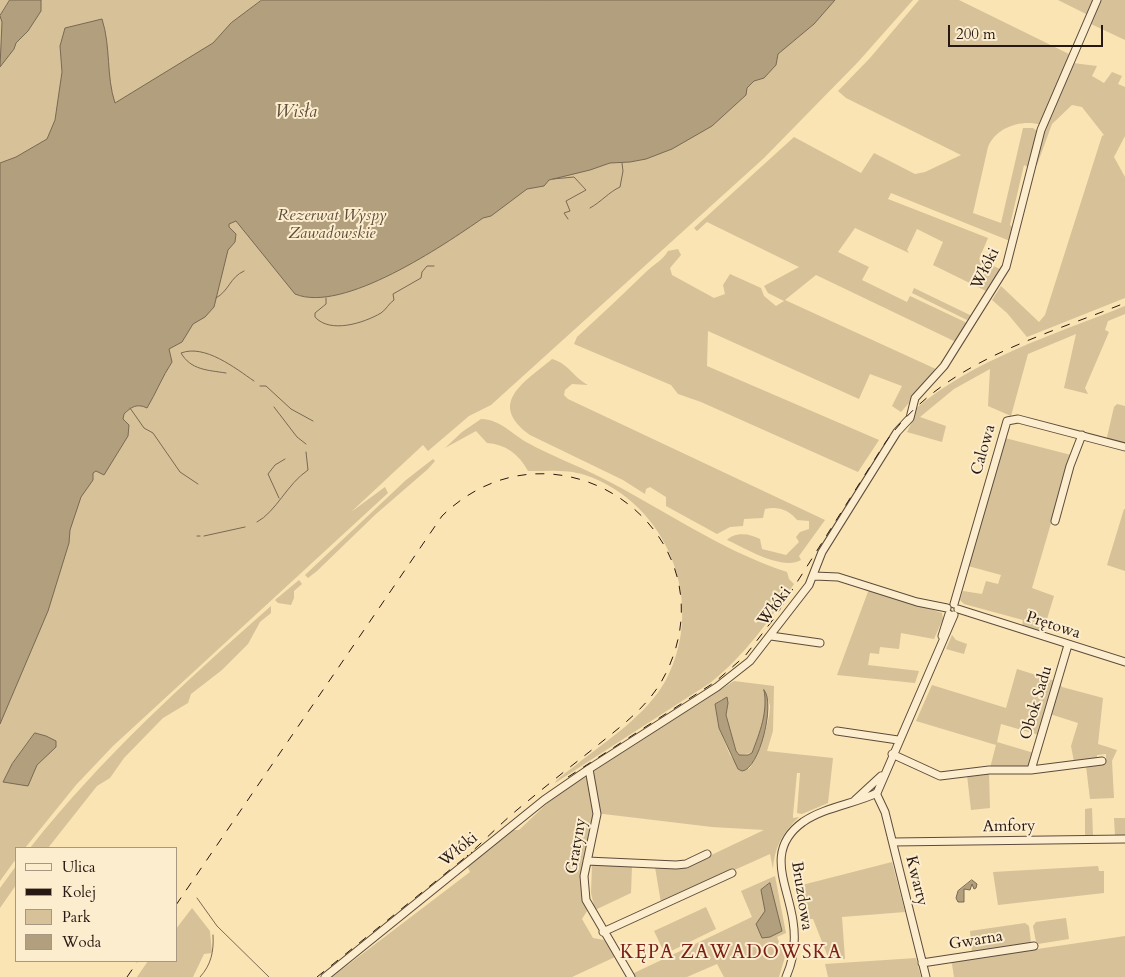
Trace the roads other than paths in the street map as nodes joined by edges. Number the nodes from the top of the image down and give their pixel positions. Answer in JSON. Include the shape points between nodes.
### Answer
{"nodes":[{"id":1,"x":1097,"y":0,"type":"edge"},
{"id":2,"x":1082,"y":435,"type":"junction"},
{"id":3,"x":1125,"y":447,"type":"edge"},
{"id":4,"x":1055,"y":521,"type":"dead end"},
{"id":5,"x":814,"y":576,"type":"junction"},
{"id":6,"x":953,"y":611,"type":"junction"},
{"id":7,"x":771,"y":636,"type":"junction"},
{"id":8,"x":820,"y":643,"type":"dead end"},
{"id":9,"x":1068,"y":645,"type":"junction"},
{"id":10,"x":1125,"y":662,"type":"edge"},
{"id":11,"x":837,"y":731,"type":"dead end"},
{"id":12,"x":898,"y":740,"type":"junction"},
{"id":13,"x":892,"y":754,"type":"junction"},
{"id":14,"x":1102,"y":761,"type":"dead end"},
{"id":15,"x":589,"y":769,"type":"junction"},
{"id":16,"x":1031,"y":770,"type":"junction"},
{"id":17,"x":874,"y":790,"type":"junction"},
{"id":18,"x":1125,"y":838,"type":"edge"},
{"id":19,"x":892,"y":842,"type":"junction"},
{"id":20,"x":707,"y":854,"type":"dead end"},
{"id":21,"x":587,"y":861,"type":"junction"},
{"id":22,"x":732,"y":873,"type":"dead end"},
{"id":23,"x":603,"y":932,"type":"junction"},
{"id":24,"x":1034,"y":946,"type":"dead end"},
{"id":25,"x":922,"y":963,"type":"junction"},
{"id":26,"x":325,"y":977,"type":"edge"},
{"id":27,"x":631,"y":977,"type":"edge"},
{"id":28,"x":786,"y":977,"type":"edge"},
{"id":29,"x":926,"y":977,"type":"edge"}],
"edges":[{"from":1,"to":5,"type":"street","name":"Włóki","via":[[1053,100],[1026,181],[1009,258],[999,281],[944,366],[914,398],[909,420],[897,432],[826,544]]},
{"from":2,"to":3,"type":"street","name":"Calowa"},
{"from":2,"to":4,"type":"street"},
{"from":2,"to":6,"type":"street","name":"Calowa","via":[[1018,419],[1006,423]]},
{"from":5,"to":6,"type":"street","name":"Prętowa","via":[[838,577]]},
{"from":5,"to":7,"type":"street","name":"Włóki"},
{"from":6,"to":9,"type":"street","name":"Prętowa"},
{"from":6,"to":12,"type":"street"},
{"from":7,"to":8,"type":"street"},
{"from":7,"to":15,"type":"street","name":"Włóki","via":[[750,661],[717,687]]},
{"from":9,"to":10,"type":"street","name":"Prętowa"},
{"from":9,"to":16,"type":"street","name":"Obok Sadu"},
{"from":11,"to":12,"type":"street"},
{"from":12,"to":13,"type":"street"},
{"from":13,"to":16,"type":"street","via":[[940,776],[989,770]]},
{"from":13,"to":17,"type":"street"},
{"from":14,"to":16,"type":"street"},
{"from":15,"to":21,"type":"street","name":"Gratyny","via":[[597,814]]},
{"from":15,"to":26,"type":"street","name":"Włóki","via":[[520,819]]},
{"from":17,"to":19,"type":"street","name":"Kwarty","via":[[885,812]]},
{"from":17,"to":28,"type":"street","name":"Bruzdowa","via":[[804,821],[792,832],[784,847],[780,868],[793,918],[794,941]]},
{"from":18,"to":19,"type":"street","name":"Amfory"},
{"from":19,"to":25,"type":"street","name":"Kwarty"},
{"from":20,"to":21,"type":"street","via":[[676,865]]},
{"from":21,"to":23,"type":"street","name":"Gratyny","via":[[584,876],[586,900]]},
{"from":22,"to":23,"type":"street"},
{"from":23,"to":27,"type":"street","name":"Gratyny"},
{"from":24,"to":25,"type":"street","name":"Gwarna"},
{"from":25,"to":29,"type":"street","name":"Kwarty"}]}
